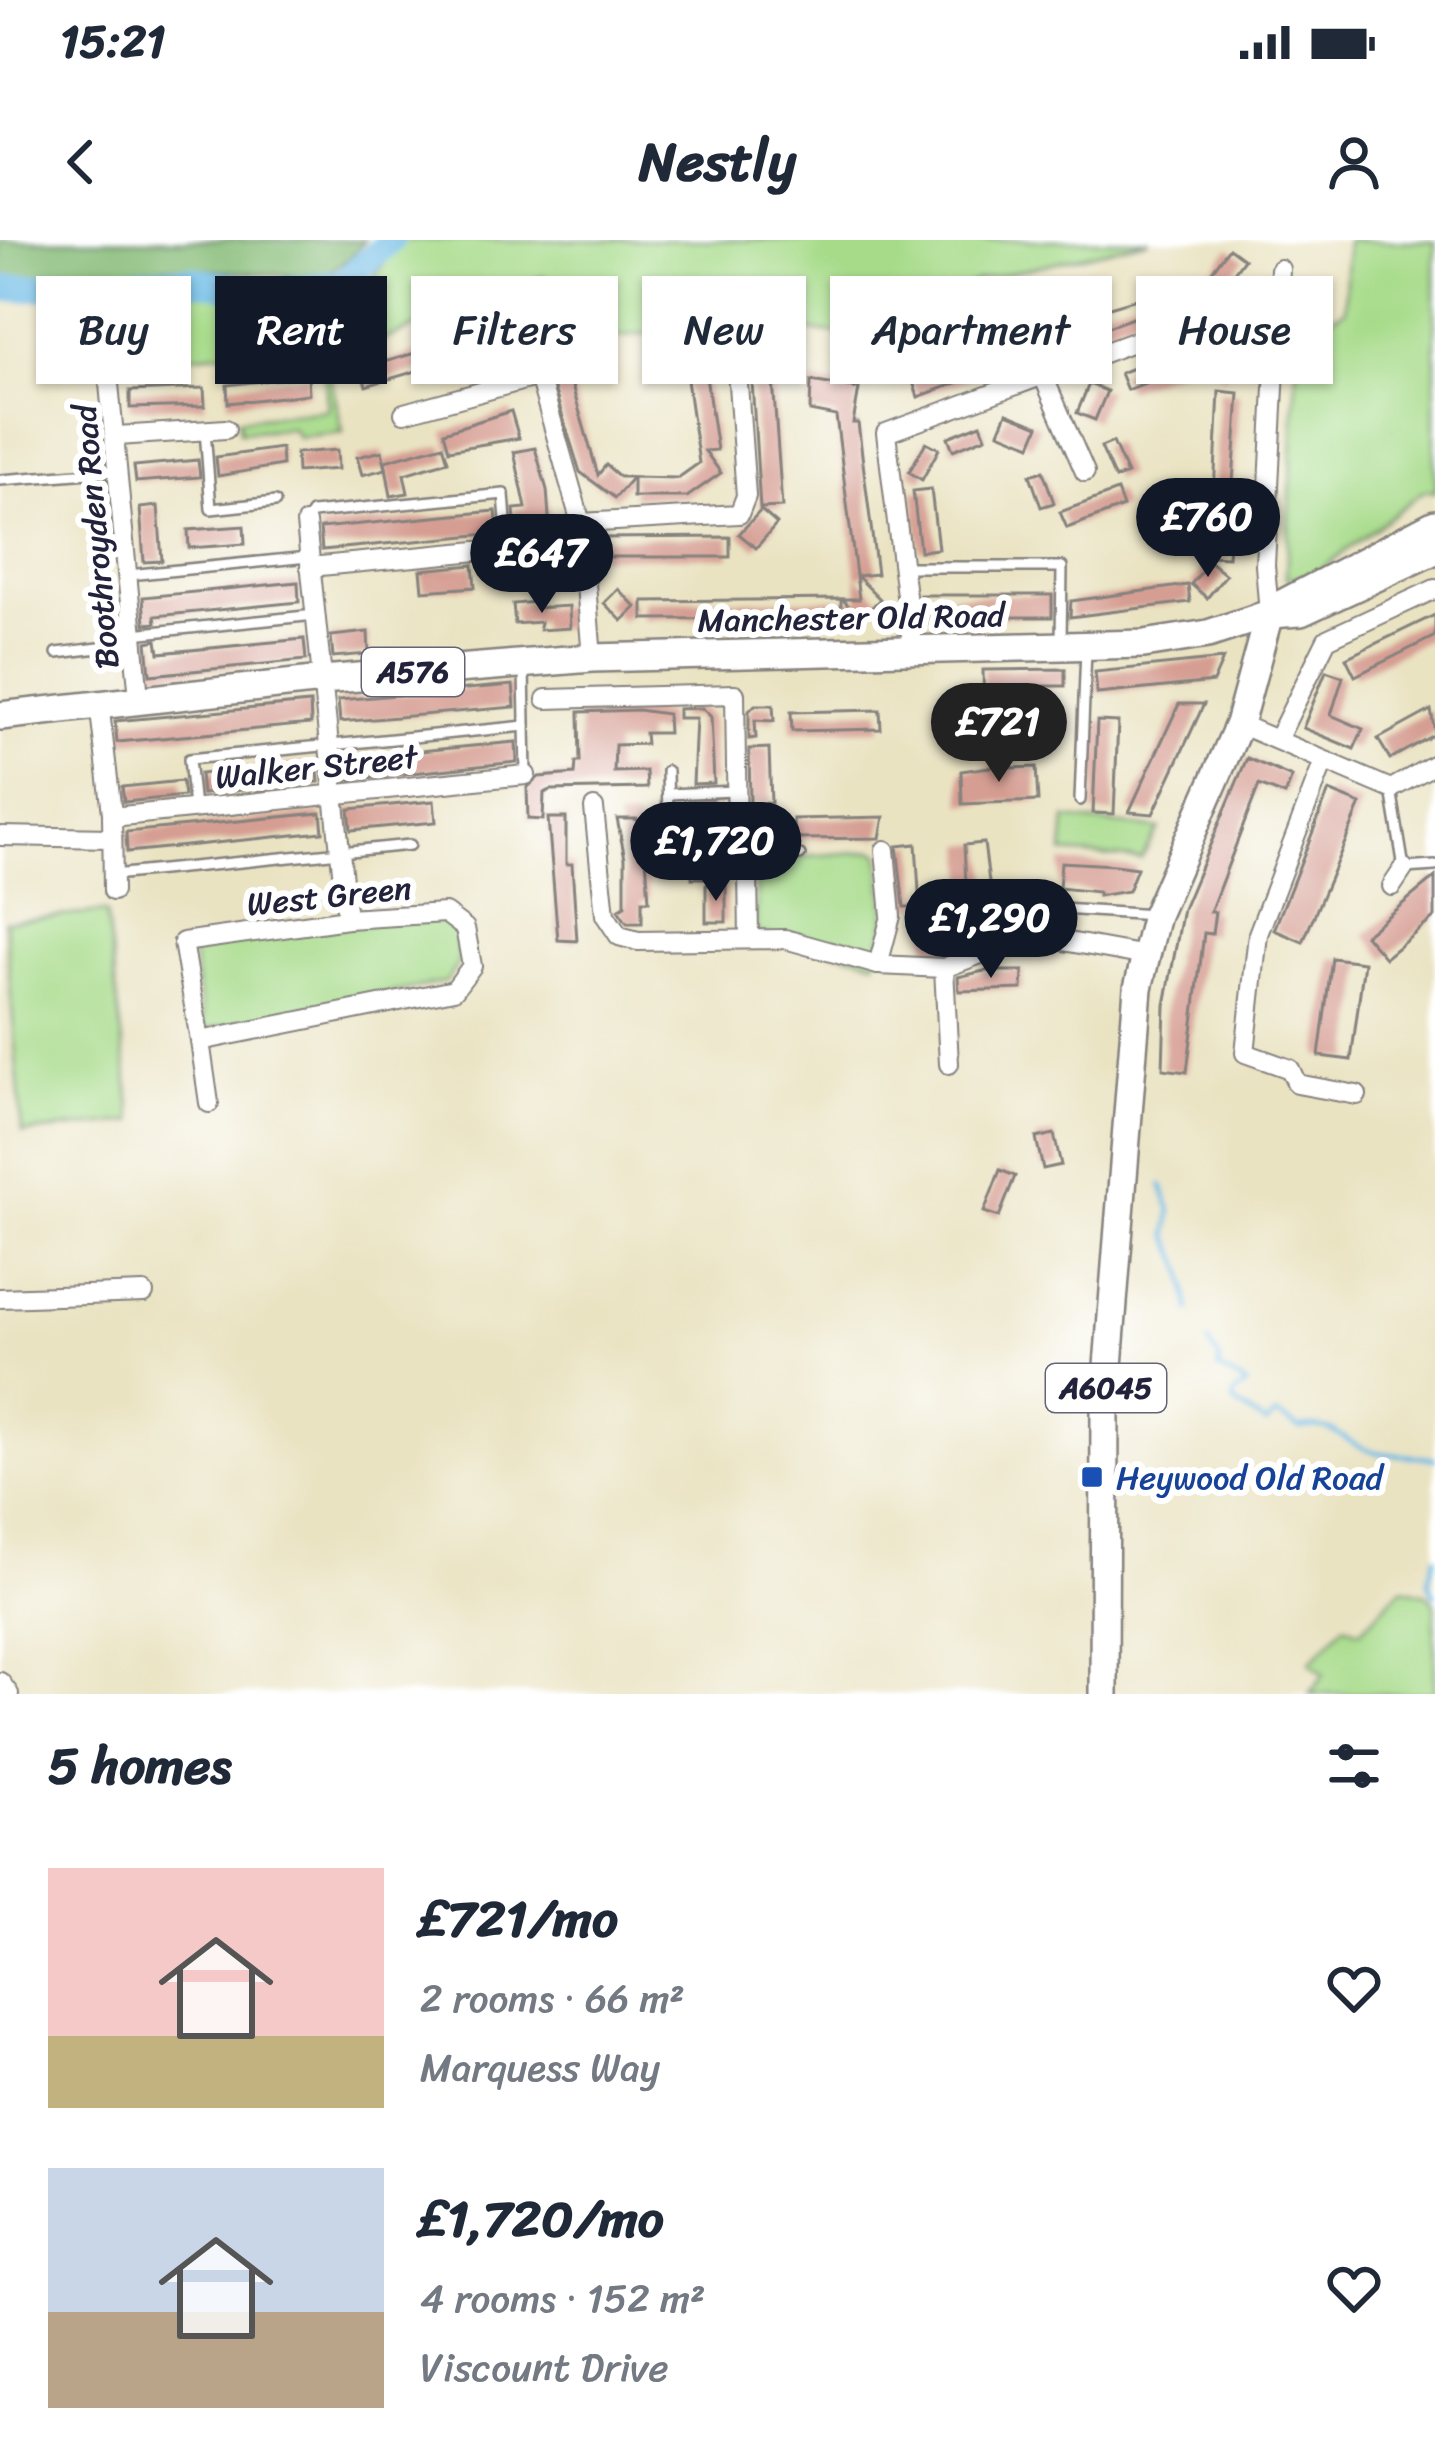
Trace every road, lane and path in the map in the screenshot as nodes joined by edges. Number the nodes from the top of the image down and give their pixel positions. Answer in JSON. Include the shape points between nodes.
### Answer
{"nodes":[{"id":1,"x":1280,"y":269,"type":"dead end"},
{"id":2,"x":1279,"y":276,"type":"edge"},
{"id":3,"x":111,"y":384,"type":"edge"},
{"id":4,"x":738,"y":384,"type":"edge"},
{"id":5,"x":1027,"y":384,"type":"edge"},
{"id":6,"x":1047,"y":384,"type":"edge"},
{"id":7,"x":1272,"y":384,"type":"edge"},
{"id":8,"x":404,"y":413,"type":"dead end"},
{"id":9,"x":226,"y":429,"type":"dead end"},
{"id":10,"x":205,"y":430,"type":"junction"},
{"id":11,"x":117,"y":436,"type":"junction"},
{"id":12,"x":121,"y":471,"type":"junction"},
{"id":13,"x":1085,"y":472,"type":"dead end"},
{"id":14,"x":0,"y":480,"type":"edge"},
{"id":15,"x":274,"y":502,"type":"dead end"},
{"id":16,"x":306,"y":524,"type":"joint"},
{"id":17,"x":1435,"y":524,"type":"edge"},
{"id":18,"x":582,"y":532,"type":"junction"},
{"id":19,"x":508,"y":548,"type":"junction"},
{"id":20,"x":1435,"y":550,"type":"edge"},
{"id":21,"x":309,"y":562,"type":"junction"},
{"id":22,"x":903,"y":567,"type":"junction"},
{"id":23,"x":128,"y":575,"type":"junction"},
{"id":24,"x":1435,"y":589,"type":"edge"},
{"id":25,"x":1269,"y":614,"type":"junction"},
{"id":26,"x":315,"y":615,"type":"junction"},
{"id":27,"x":133,"y":639,"type":"junction"},
{"id":28,"x":1074,"y":650,"type":"junction"},
{"id":29,"x":913,"y":652,"type":"junction"},
{"id":30,"x":57,"y":653,"type":"dead end"},
{"id":31,"x":592,"y":658,"type":"junction"},
{"id":32,"x":524,"y":663,"type":"junction"},
{"id":33,"x":322,"y":680,"type":"junction"},
{"id":34,"x":139,"y":698,"type":"junction"},
{"id":35,"x":546,"y":699,"type":"dead end"},
{"id":36,"x":99,"y":703,"type":"junction"},
{"id":37,"x":0,"y":716,"type":"edge"},
{"id":38,"x":1239,"y":724,"type":"junction"},
{"id":39,"x":525,"y":726,"type":"junction"},
{"id":40,"x":1277,"y":740,"type":"junction"},
{"id":41,"x":329,"y":745,"type":"junction"},
{"id":42,"x":1324,"y":761,"type":"junction"},
{"id":43,"x":1435,"y":764,"type":"edge"},
{"id":44,"x":668,"y":770,"type":"dead end"},
{"id":45,"x":526,"y":775,"type":"joint"},
{"id":46,"x":1390,"y":789,"type":"junction"},
{"id":47,"x":735,"y":791,"type":"junction"},
{"id":48,"x":335,"y":794,"type":"junction"},
{"id":49,"x":668,"y":794,"type":"junction"},
{"id":50,"x":1080,"y":800,"type":"dead end"},
{"id":51,"x":194,"y":808,"type":"junction"},
{"id":52,"x":594,"y":808,"type":"dead end"},
{"id":53,"x":112,"y":817,"type":"junction"},
{"id":54,"x":668,"y":818,"type":"dead end"},
{"id":55,"x":0,"y":836,"type":"edge"},
{"id":56,"x":112,"y":838,"type":"junction"},
{"id":57,"x":410,"y":844,"type":"dead end"},
{"id":58,"x":885,"y":850,"type":"dead end"},
{"id":59,"x":340,"y":852,"type":"junction"},
{"id":60,"x":800,"y":855,"type":"dead end"},
{"id":61,"x":745,"y":857,"type":"junction"},
{"id":62,"x":1435,"y":866,"type":"edge"},
{"id":63,"x":1404,"y":868,"type":"junction"},
{"id":64,"x":113,"y":883,"type":"joint"},
{"id":65,"x":1392,"y":886,"type":"dead end"},
{"id":66,"x":1062,"y":909,"type":"dead end"},
{"id":67,"x":1156,"y":915,"type":"junction"},
{"id":68,"x":347,"y":919,"type":"junction"},
{"id":69,"x":749,"y":938,"type":"junction"},
{"id":70,"x":1146,"y":956,"type":"junction"},
{"id":71,"x":878,"y":965,"type":"junction"},
{"id":72,"x":944,"y":968,"type":"junction"},
{"id":73,"x":200,"y":1041,"type":"junction"},
{"id":74,"x":949,"y":1064,"type":"dead end"},
{"id":75,"x":1357,"y":1095,"type":"dead end"},
{"id":76,"x":209,"y":1103,"type":"dead end"},
{"id":77,"x":144,"y":1294,"type":"dead end"},
{"id":78,"x":0,"y":1298,"type":"edge"},
{"id":79,"x":0,"y":1682,"type":"edge"},
{"id":80,"x":9,"y":1694,"type":"edge"},
{"id":81,"x":1104,"y":1694,"type":"edge"}],
"edges":[{"from":1,"to":2,"type":"street"},
{"from":3,"to":11,"type":"street","name":"Boothroyden Road"},
{"from":4,"to":18,"type":"street","via":[[746,496],[739,514]]},
{"from":5,"to":22,"type":"street","via":[[886,433]]},
{"from":6,"to":13,"type":"street"},
{"from":7,"to":25,"type":"street"},
{"from":8,"to":18,"type":"street","via":[[538,376]]},
{"from":9,"to":10,"type":"street"},
{"from":10,"to":11,"type":"street"},
{"from":10,"to":15,"type":"lane","via":[[211,509]]},
{"from":11,"to":12,"type":"street","name":"Boothroyden Road"},
{"from":12,"to":14,"type":"lane"},
{"from":12,"to":23,"type":"street","name":"Boothroyden Road"},
{"from":16,"to":19,"type":"lane","via":[[312,513],[504,494]]},
{"from":16,"to":21,"type":"street"},
{"from":17,"to":25,"type":"main road","name":"Manchester Old Road","number":"A576"},
{"from":18,"to":19,"type":"street"},
{"from":18,"to":31,"type":"street"},
{"from":19,"to":21,"type":"street"},
{"from":20,"to":25,"type":"main road","name":"Manchester Old Road","number":"A576","via":[[1310,609]]},
{"from":21,"to":23,"type":"lane"},
{"from":21,"to":26,"type":"street"},
{"from":22,"to":28,"type":"lane","via":[[1062,567]]},
{"from":22,"to":29,"type":"street"},
{"from":23,"to":27,"type":"street","name":"Boothroyden Road"},
{"from":24,"to":40,"type":"street","via":[[1327,639]]},
{"from":25,"to":28,"type":"main road","name":"Manchester Old Road","number":"A576","via":[[1208,634]]},
{"from":25,"to":38,"type":"main road","number":"A6045"},
{"from":26,"to":27,"type":"lane"},
{"from":26,"to":33,"type":"street"},
{"from":27,"to":30,"type":"lane"},
{"from":27,"to":34,"type":"street","name":"Boothroyden Road"},
{"from":28,"to":29,"type":"main road","name":"Manchester Old Road","number":"A576"},
{"from":28,"to":50,"type":"lane"},
{"from":29,"to":31,"type":"main road","name":"Manchester Old Road","number":"A576"},
{"from":31,"to":32,"type":"main road","name":"Manchester Old Road","number":"A576"},
{"from":32,"to":33,"type":"main road","name":"Manchester Old Road","number":"A576"},
{"from":32,"to":39,"type":"lane"},
{"from":33,"to":34,"type":"main road","name":"Manchester Old Road","number":"A576"},
{"from":33,"to":41,"type":"street"},
{"from":34,"to":36,"type":"main road","name":"Manchester Old Road","number":"A576"},
{"from":35,"to":47,"type":"street","via":[[735,694]]},
{"from":36,"to":37,"type":"main road","name":"Manchester Old Road","number":"A576"},
{"from":36,"to":53,"type":"street"},
{"from":38,"to":40,"type":"street"},
{"from":38,"to":67,"type":"main road","number":"A6045"},
{"from":39,"to":41,"type":"lane"},
{"from":39,"to":45,"type":"lane"},
{"from":40,"to":42,"type":"street"},
{"from":41,"to":48,"type":"street"},
{"from":41,"to":51,"type":"lane","via":[[189,759]]},
{"from":42,"to":46,"type":"street"},
{"from":42,"to":75,"type":"street","via":[[1258,934],[1245,1053],[1290,1069],[1297,1084]]},
{"from":43,"to":46,"type":"street"},
{"from":44,"to":49,"type":"lane"},
{"from":45,"to":48,"type":"street","name":"Walker Street"},
{"from":46,"to":63,"type":"lane"},
{"from":47,"to":49,"type":"lane"},
{"from":47,"to":61,"type":"street"},
{"from":48,"to":51,"type":"street","name":"Walker Street"},
{"from":48,"to":59,"type":"street"},
{"from":49,"to":54,"type":"lane"},
{"from":51,"to":53,"type":"street","name":"Walker Street"},
{"from":52,"to":69,"type":"street","via":[[605,915],[619,936]]},
{"from":53,"to":56,"type":"street"},
{"from":55,"to":56,"type":"street"},
{"from":56,"to":64,"type":"street"},
{"from":57,"to":59,"type":"lane"},
{"from":58,"to":71,"type":"street","via":[[891,916]]},
{"from":59,"to":64,"type":"lane"},
{"from":59,"to":68,"type":"street"},
{"from":60,"to":61,"type":"lane"},
{"from":61,"to":69,"type":"street"},
{"from":62,"to":63,"type":"lane"},
{"from":63,"to":65,"type":"street"},
{"from":66,"to":67,"type":"lane"},
{"from":67,"to":70,"type":"main road","number":"A6045"},
{"from":68,"to":73,"type":"street","name":"West Green","via":[[183,942]]},
{"from":68,"to":73,"type":"street","name":"West Green","via":[[445,914],[465,928],[472,966],[454,990]]},
{"from":69,"to":71,"type":"street"},
{"from":70,"to":72,"type":"street","via":[[1030,935]]},
{"from":70,"to":81,"type":"main road","number":"A6045","via":[[1105,1404]]},
{"from":71,"to":72,"type":"street"},
{"from":72,"to":74,"type":"street"},
{"from":73,"to":76,"type":"street","name":"West Green"},
{"from":77,"to":78,"type":"street"},
{"from":79,"to":80,"type":"street"}]}
